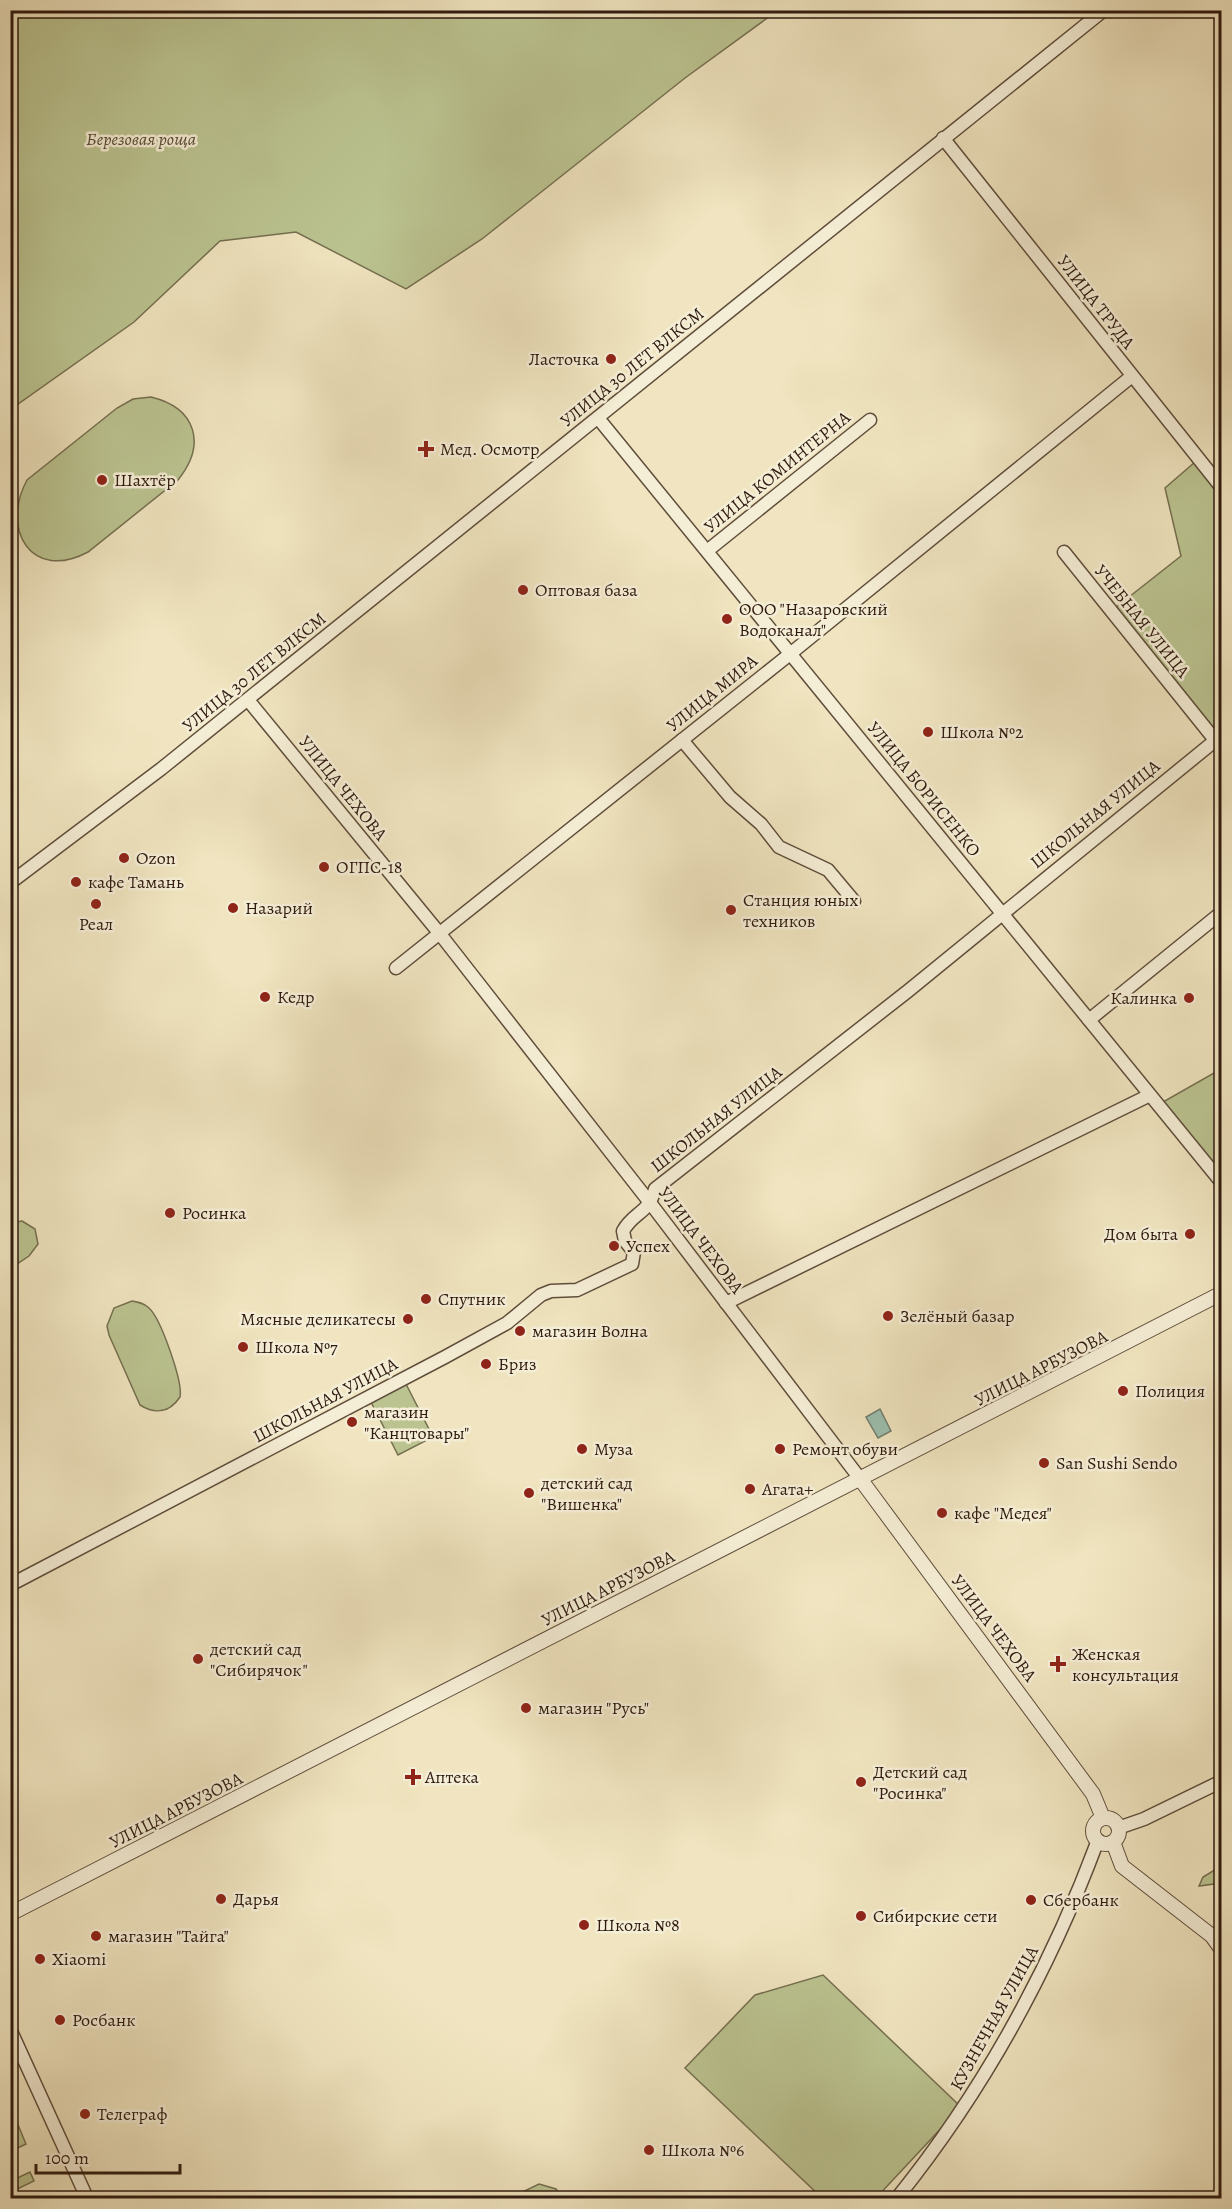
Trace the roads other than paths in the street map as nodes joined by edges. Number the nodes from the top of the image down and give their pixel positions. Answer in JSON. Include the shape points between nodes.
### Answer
{"nodes":[{"id":1,"x":1104,"y":10,"type":"edge"},
{"id":2,"x":943,"y":138,"type":"junction"},
{"id":3,"x":1132,"y":376,"type":"junction"},
{"id":4,"x":598,"y":418,"type":"junction"},
{"id":5,"x":870,"y":420,"type":"dead end"},
{"id":6,"x":1221,"y":488,"type":"edge"},
{"id":7,"x":707,"y":551,"type":"junction"},
{"id":8,"x":1064,"y":552,"type":"dead end"},
{"id":9,"x":790,"y":654,"type":"junction"},
{"id":10,"x":248,"y":700,"type":"junction"},
{"id":11,"x":1218,"y":738,"type":"edge"},
{"id":12,"x":682,"y":740,"type":"junction"},
{"id":13,"x":10,"y":883,"type":"edge"},
{"id":14,"x":854,"y":901,"type":"dead end"},
{"id":15,"x":1001,"y":912,"type":"junction"},
{"id":16,"x":1221,"y":912,"type":"edge"},
{"id":17,"x":440,"y":934,"type":"junction"},
{"id":18,"x":396,"y":968,"type":"dead end"},
{"id":19,"x":1089,"y":1020,"type":"junction"},
{"id":20,"x":1150,"y":1095,"type":"junction"},
{"id":21,"x":1221,"y":1183,"type":"edge"},
{"id":22,"x":651,"y":1204,"type":"junction"},
{"id":23,"x":1221,"y":1293,"type":"edge"},
{"id":24,"x":726,"y":1303,"type":"junction"},
{"id":25,"x":861,"y":1480,"type":"junction"},
{"id":26,"x":10,"y":1585,"type":"edge"},
{"id":27,"x":1221,"y":1780,"type":"edge"},
{"id":28,"x":1103,"y":1818,"type":"junction"},
{"id":29,"x":1118,"y":1828,"type":"junction"},
{"id":30,"x":1098,"y":1840,"type":"junction"},
{"id":31,"x":1113,"y":1842,"type":"junction"},
{"id":32,"x":10,"y":1914,"type":"edge"},
{"id":33,"x":1221,"y":1950,"type":"edge"},
{"id":34,"x":10,"y":2029,"type":"edge"},
{"id":35,"x":87,"y":2199,"type":"edge"},
{"id":36,"x":897,"y":2199,"type":"edge"}],
"edges":[{"from":1,"to":2,"type":"street","name":"УЛИЦА 30 ЛЕТ ВЛКСМ"},
{"from":2,"to":3,"type":"street","name":"УЛИЦА ТРУДА"},
{"from":2,"to":4,"type":"street","name":"УЛИЦА 30 ЛЕТ ВЛКСМ"},
{"from":3,"to":6,"type":"street","name":"УЛИЦА ТРУДА"},
{"from":3,"to":9,"type":"street","name":"УЛИЦА МИРА"},
{"from":4,"to":7,"type":"street","name":"УЛИЦА БОРИСЕНКО"},
{"from":4,"to":10,"type":"street","name":"УЛИЦА 30 ЛЕТ ВЛКСМ"},
{"from":5,"to":7,"type":"street","name":"УЛИЦА КОМИНТЕРНА"},
{"from":7,"to":9,"type":"street","name":"УЛИЦА БОРИСЕНКО"},
{"from":8,"to":11,"type":"street","name":"УЧЕБНАЯ УЛИЦА"},
{"from":9,"to":12,"type":"street","name":"УЛИЦА МИРА"},
{"from":9,"to":15,"type":"street","name":"УЛИЦА БОРИСЕНКО"},
{"from":10,"to":13,"type":"street","name":"УЛИЦА 30 ЛЕТ ВЛКСМ"},
{"from":10,"to":17,"type":"street","name":"УЛИЦА ЧЕХОВА"},
{"from":11,"to":15,"type":"street","name":"ШКОЛЬНАЯ УЛИЦА"},
{"from":12,"to":14,"type":"street","via":[[779,847],[828,870]]},
{"from":12,"to":17,"type":"street","name":"УЛИЦА МИРА"},
{"from":15,"to":19,"type":"street","name":"УЛИЦА БОРИСЕНКО"},
{"from":15,"to":22,"type":"street","name":"ШКОЛЬНАЯ УЛИЦА","via":[[908,991],[655,1189]]},
{"from":16,"to":19,"type":"street"},
{"from":17,"to":18,"type":"street","name":"УЛИЦА МИРА"},
{"from":17,"to":22,"type":"street","name":"УЛИЦА ЧЕХОВА"},
{"from":19,"to":20,"type":"street","name":"УЛИЦА БОРИСЕНКО"},
{"from":20,"to":21,"type":"street","name":"УЛИЦА БОРИСЕНКО"},
{"from":20,"to":24,"type":"street"},
{"from":22,"to":24,"type":"street","name":"УЛИЦА ЧЕХОВА"},
{"from":22,"to":26,"type":"street","name":"ШКОЛЬНАЯ УЛИЦА","via":[[623,1231],[634,1252],[632,1264],[578,1290],[541,1294],[507,1323]]},
{"from":23,"to":25,"type":"street","name":"УЛИЦА АРБУЗОВА"},
{"from":24,"to":25,"type":"street","name":"УЛИЦА ЧЕХОВА"},
{"from":25,"to":28,"type":"street","name":"УЛИЦА ЧЕХОВА","via":[[1087,1785]]},
{"from":25,"to":32,"type":"street","name":"УЛИЦА АРБУЗОВА"},
{"from":27,"to":29,"type":"street"},
{"from":28,"to":29,"type":"street","via":[[1109,1817]]},
{"from":28,"to":30,"type":"street","via":[[1093,1827],[1094,1838]]},
{"from":29,"to":31,"type":"street"},
{"from":30,"to":31,"type":"street","via":[[1102,1844]]},
{"from":30,"to":36,"type":"street","name":"КУЗНЕЧНАЯ УЛИЦА","via":[[1062,1929],[998,2050],[964,2109]]},
{"from":31,"to":33,"type":"street","via":[[1122,1866],[1212,1936]]},
{"from":34,"to":35,"type":"street"}]}
